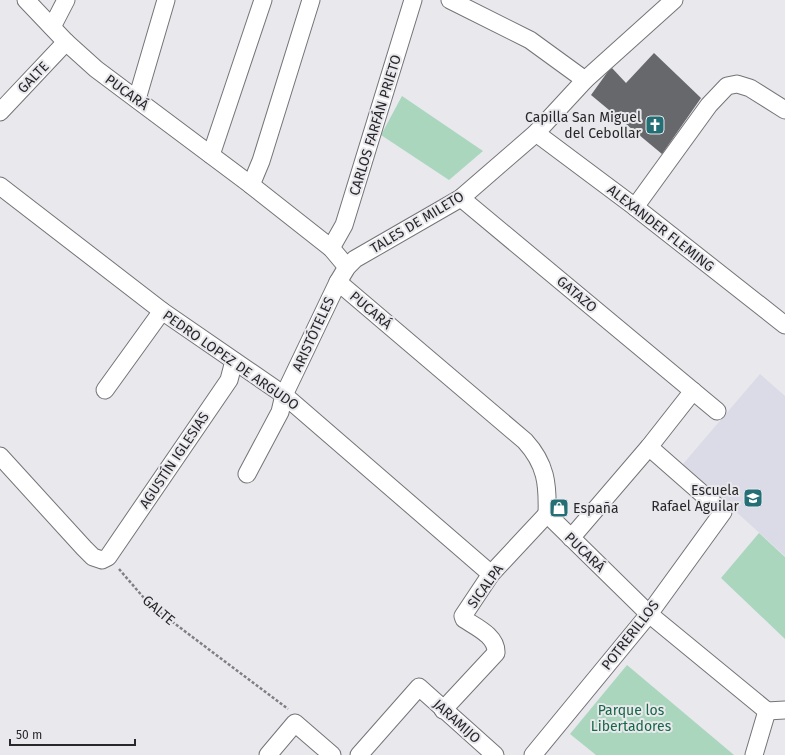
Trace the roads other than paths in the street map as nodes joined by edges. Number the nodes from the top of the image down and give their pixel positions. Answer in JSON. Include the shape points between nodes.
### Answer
{"nodes":[{"id":1,"x":26,"y":0,"type":"edge"},
{"id":2,"x":66,"y":0,"type":"edge"},
{"id":3,"x":166,"y":0,"type":"edge"},
{"id":4,"x":263,"y":0,"type":"edge"},
{"id":5,"x":311,"y":0,"type":"edge"},
{"id":6,"x":413,"y":0,"type":"edge"},
{"id":7,"x":450,"y":0,"type":"edge"},
{"id":8,"x":674,"y":0,"type":"edge"},
{"id":9,"x":52,"y":27,"type":"junction"},
{"id":10,"x":66,"y":42,"type":"junction"},
{"id":11,"x":585,"y":80,"type":"junction"},
{"id":12,"x":137,"y":98,"type":"junction"},
{"id":13,"x":785,"y":110,"type":"edge"},
{"id":14,"x":0,"y":112,"type":"edge"},
{"id":15,"x":536,"y":133,"type":"junction"},
{"id":16,"x":211,"y":155,"type":"junction"},
{"id":17,"x":251,"y":185,"type":"junction"},
{"id":18,"x":0,"y":186,"type":"edge"},
{"id":19,"x":461,"y":198,"type":"junction"},
{"id":20,"x":635,"y":207,"type":"junction"},
{"id":21,"x":331,"y":248,"type":"junction"},
{"id":22,"x":347,"y":267,"type":"junction"},
{"id":23,"x":338,"y":282,"type":"junction"},
{"id":24,"x":162,"y":311,"type":"junction"},
{"id":25,"x":785,"y":325,"type":"edge"},
{"id":26,"x":234,"y":361,"type":"junction"},
{"id":27,"x":105,"y":390,"type":"dead end"},
{"id":28,"x":693,"y":391,"type":"junction"},
{"id":29,"x":284,"y":395,"type":"junction"},
{"id":30,"x":717,"y":411,"type":"dead end"},
{"id":31,"x":649,"y":447,"type":"junction"},
{"id":32,"x":0,"y":456,"type":"edge"},
{"id":33,"x":247,"y":474,"type":"dead end"},
{"id":34,"x":546,"y":514,"type":"junction"},
{"id":35,"x":571,"y":538,"type":"junction"},
{"id":36,"x":491,"y":574,"type":"junction"},
{"id":37,"x":649,"y":614,"type":"junction"},
{"id":38,"x":443,"y":710,"type":"junction"},
{"id":39,"x":785,"y":710,"type":"edge"},
{"id":40,"x":767,"y":711,"type":"junction"},
{"id":41,"x":268,"y":755,"type":"edge"},
{"id":42,"x":332,"y":755,"type":"edge"},
{"id":43,"x":360,"y":755,"type":"edge"},
{"id":44,"x":495,"y":755,"type":"edge"},
{"id":45,"x":533,"y":755,"type":"edge"},
{"id":46,"x":754,"y":755,"type":"edge"}],
"edges":[{"from":1,"to":9,"type":"street","name":"PUCARÁ"},
{"from":2,"to":9,"type":"street"},
{"from":3,"to":12,"type":"street"},
{"from":4,"to":16,"type":"street"},
{"from":5,"to":17,"type":"street","via":[[261,161]]},
{"from":6,"to":21,"type":"street","name":"CARLOS FARFÁN PRIETO","via":[[344,225]]},
{"from":7,"to":11,"type":"street","via":[[530,40]]},
{"from":8,"to":11,"type":"street","name":"TALES DE MILETO"},
{"from":9,"to":10,"type":"street","name":"PUCARÁ"},
{"from":10,"to":12,"type":"street","name":"PUCARÁ"},
{"from":10,"to":14,"type":"street","name":"GALTE"},
{"from":11,"to":15,"type":"street","name":"TALES DE MILETO"},
{"from":12,"to":16,"type":"street","name":"PUCARÁ"},
{"from":13,"to":20,"type":"street","via":[[750,88],[737,84],[727,86],[709,105]]},
{"from":15,"to":19,"type":"street","name":"TALES DE MILETO"},
{"from":15,"to":20,"type":"street","name":"ALEXANDER FLEMING"},
{"from":16,"to":17,"type":"street","name":"PUCARÁ"},
{"from":17,"to":21,"type":"street","name":"PUCARÁ"},
{"from":18,"to":24,"type":"street","name":"PEDRO LOPEZ DE ARGUDO"},
{"from":19,"to":22,"type":"street","name":"TALES DE MILETO","via":[[355,259]]},
{"from":19,"to":28,"type":"street","name":"GATAZO"},
{"from":20,"to":25,"type":"street","name":"ALEXANDER FLEMING"},
{"from":21,"to":22,"type":"street","name":"PUCARÁ"},
{"from":22,"to":23,"type":"street","name":"TALES DE MILETO"},
{"from":23,"to":29,"type":"street","name":"ARISTÓTELES"},
{"from":23,"to":34,"type":"street","name":"PUCARÁ","via":[[535,452],[546,479]]},
{"from":24,"to":26,"type":"street","name":"PEDRO LOPEZ DE ARGUDO"},
{"from":24,"to":27,"type":"street"},
{"from":26,"to":29,"type":"street","name":"PEDRO LOPEZ DE ARGUDO"},
{"from":26,"to":32,"type":"street","name":"AGUSTÍN IGLESIAS","via":[[229,380],[108,557],[102,560],[93,557]]},
{"from":28,"to":30,"type":"street","name":"GATAZO"},
{"from":28,"to":31,"type":"street"},
{"from":29,"to":33,"type":"street","name":"ARISTÓTELES","via":[[280,412]]},
{"from":29,"to":36,"type":"street","name":"PEDRO LOPEZ DE ARGUDO"},
{"from":31,"to":35,"type":"street"},
{"from":31,"to":37,"type":"street","name":"POTRERILLOS","via":[[723,512]]},
{"from":34,"to":35,"type":"street","name":"PUCARÁ"},
{"from":34,"to":36,"type":"street","name":"SICALPA"},
{"from":35,"to":37,"type":"street","name":"PUCARÁ"},
{"from":36,"to":38,"type":"street","name":"SICALPA","via":[[463,616],[490,637],[496,647],[496,653]]},
{"from":37,"to":40,"type":"street","name":"PUCARÁ"},
{"from":37,"to":45,"type":"street","name":"POTRERILLOS"},
{"from":38,"to":43,"type":"street","name":"JARAMIJO","via":[[419,687]]},
{"from":38,"to":44,"type":"street","name":"JARAMIJO"},
{"from":39,"to":40,"type":"street"},
{"from":40,"to":46,"type":"street"},
{"from":41,"to":42,"type":"street","via":[[296,723]]}]}
